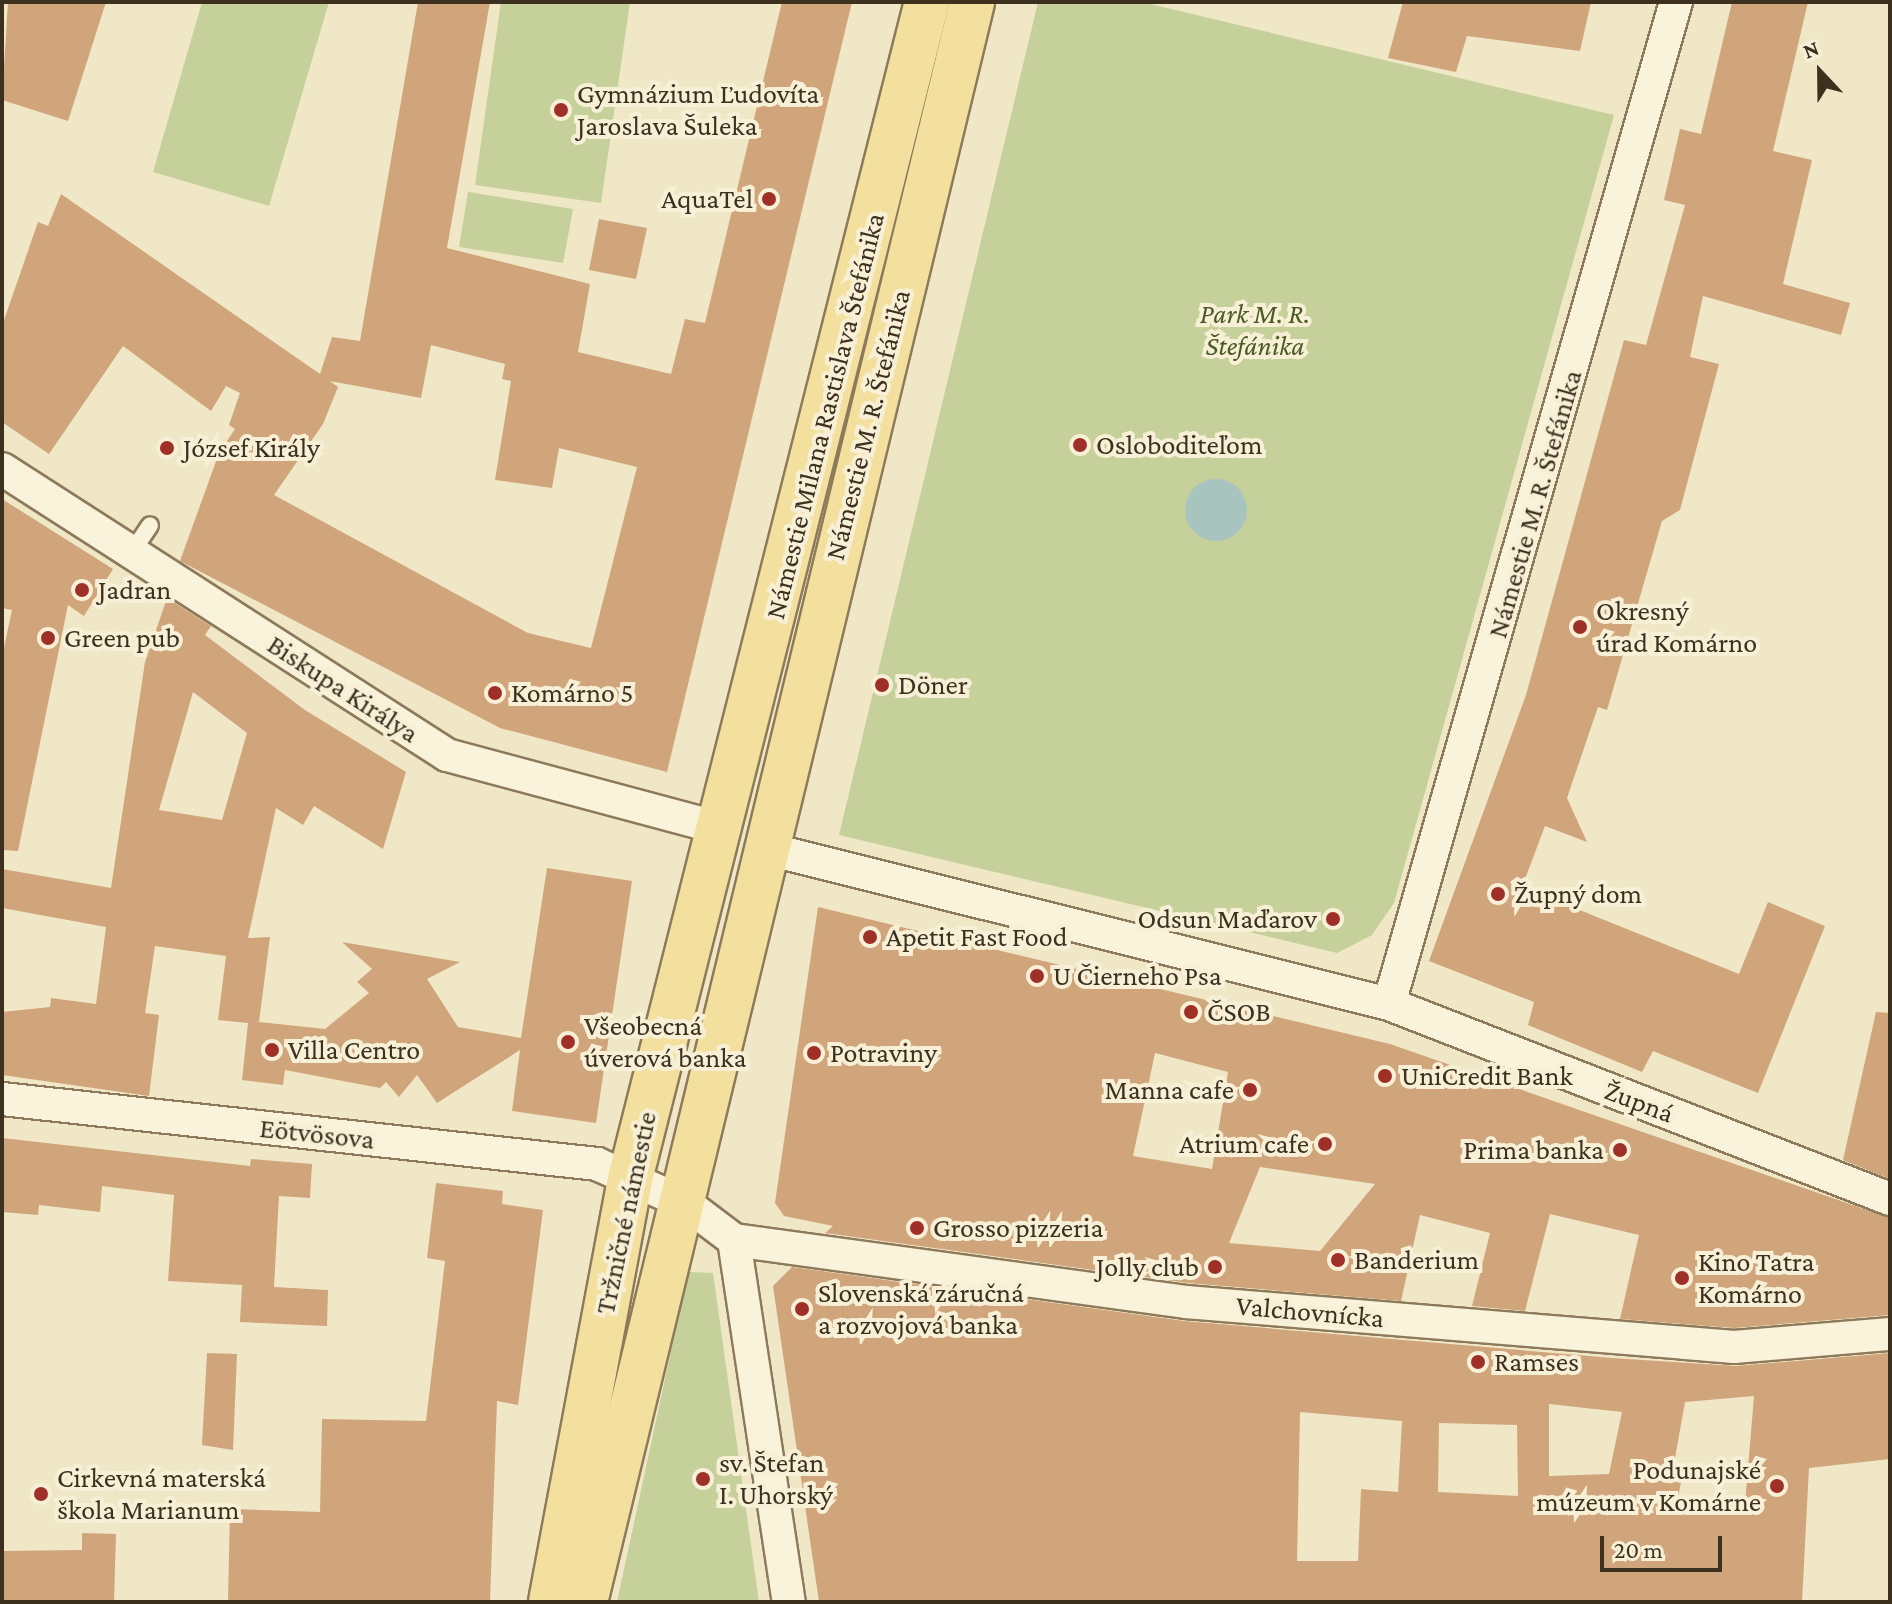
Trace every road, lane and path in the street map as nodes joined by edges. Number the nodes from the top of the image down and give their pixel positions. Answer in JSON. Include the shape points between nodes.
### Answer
{"nodes":[{"id":1,"x":927,"y":2,"type":"edge"},
{"id":2,"x":972,"y":2,"type":"edge"},
{"id":3,"x":1676,"y":2,"type":"edge"},
{"id":4,"x":2,"y":469,"type":"edge"},
{"id":5,"x":720,"y":828,"type":"junction"},
{"id":6,"x":764,"y":848,"type":"junction"},
{"id":7,"x":1389,"y":1004,"type":"junction"},
{"id":8,"x":2,"y":1099,"type":"edge"},
{"id":9,"x":631,"y":1175,"type":"junction"},
{"id":10,"x":1890,"y":1199,"type":"edge"},
{"id":11,"x":685,"y":1203,"type":"junction"},
{"id":12,"x":734,"y":1240,"type":"junction"},
{"id":13,"x":1890,"y":1334,"type":"edge"},
{"id":14,"x":551,"y":1602,"type":"edge"},
{"id":15,"x":585,"y":1602,"type":"edge"},
{"id":16,"x":789,"y":1602,"type":"edge"}],
"edges":[{"from":1,"to":5,"type":"main road","name":"Námestie Milana Rastislava Štefánika"},
{"from":2,"to":6,"type":"main road","name":"Námestie M. R. Štefánika"},
{"from":3,"to":7,"type":"street","name":"Námestie M. R. Štefánika","via":[[1592,311]]},
{"from":4,"to":5,"type":"street","name":"Biskupa Királya","via":[[141,538],[447,755]]},
{"from":5,"to":6,"type":"main road"},
{"from":5,"to":9,"type":"main road","name":"Tržničné námestie"},
{"from":6,"to":7,"type":"street","name":"Župná"},
{"from":6,"to":11,"type":"main road","name":"Tržničné námestie"},
{"from":7,"to":10,"type":"street","name":"Župná"},
{"from":8,"to":9,"type":"street","name":"Eötvösova","via":[[597,1164]]},
{"from":9,"to":11,"type":"street","name":"Eötvösova"},
{"from":9,"to":14,"type":"main road","name":"Tržničné námestie"},
{"from":11,"to":12,"type":"street","name":"Tržničné námestie"},
{"from":11,"to":15,"type":"main road","name":"Tržničné námestie"},
{"from":12,"to":13,"type":"street","name":"Valchovnícka","via":[[1186,1302],[1719,1346]]},
{"from":12,"to":16,"type":"street"}]}
